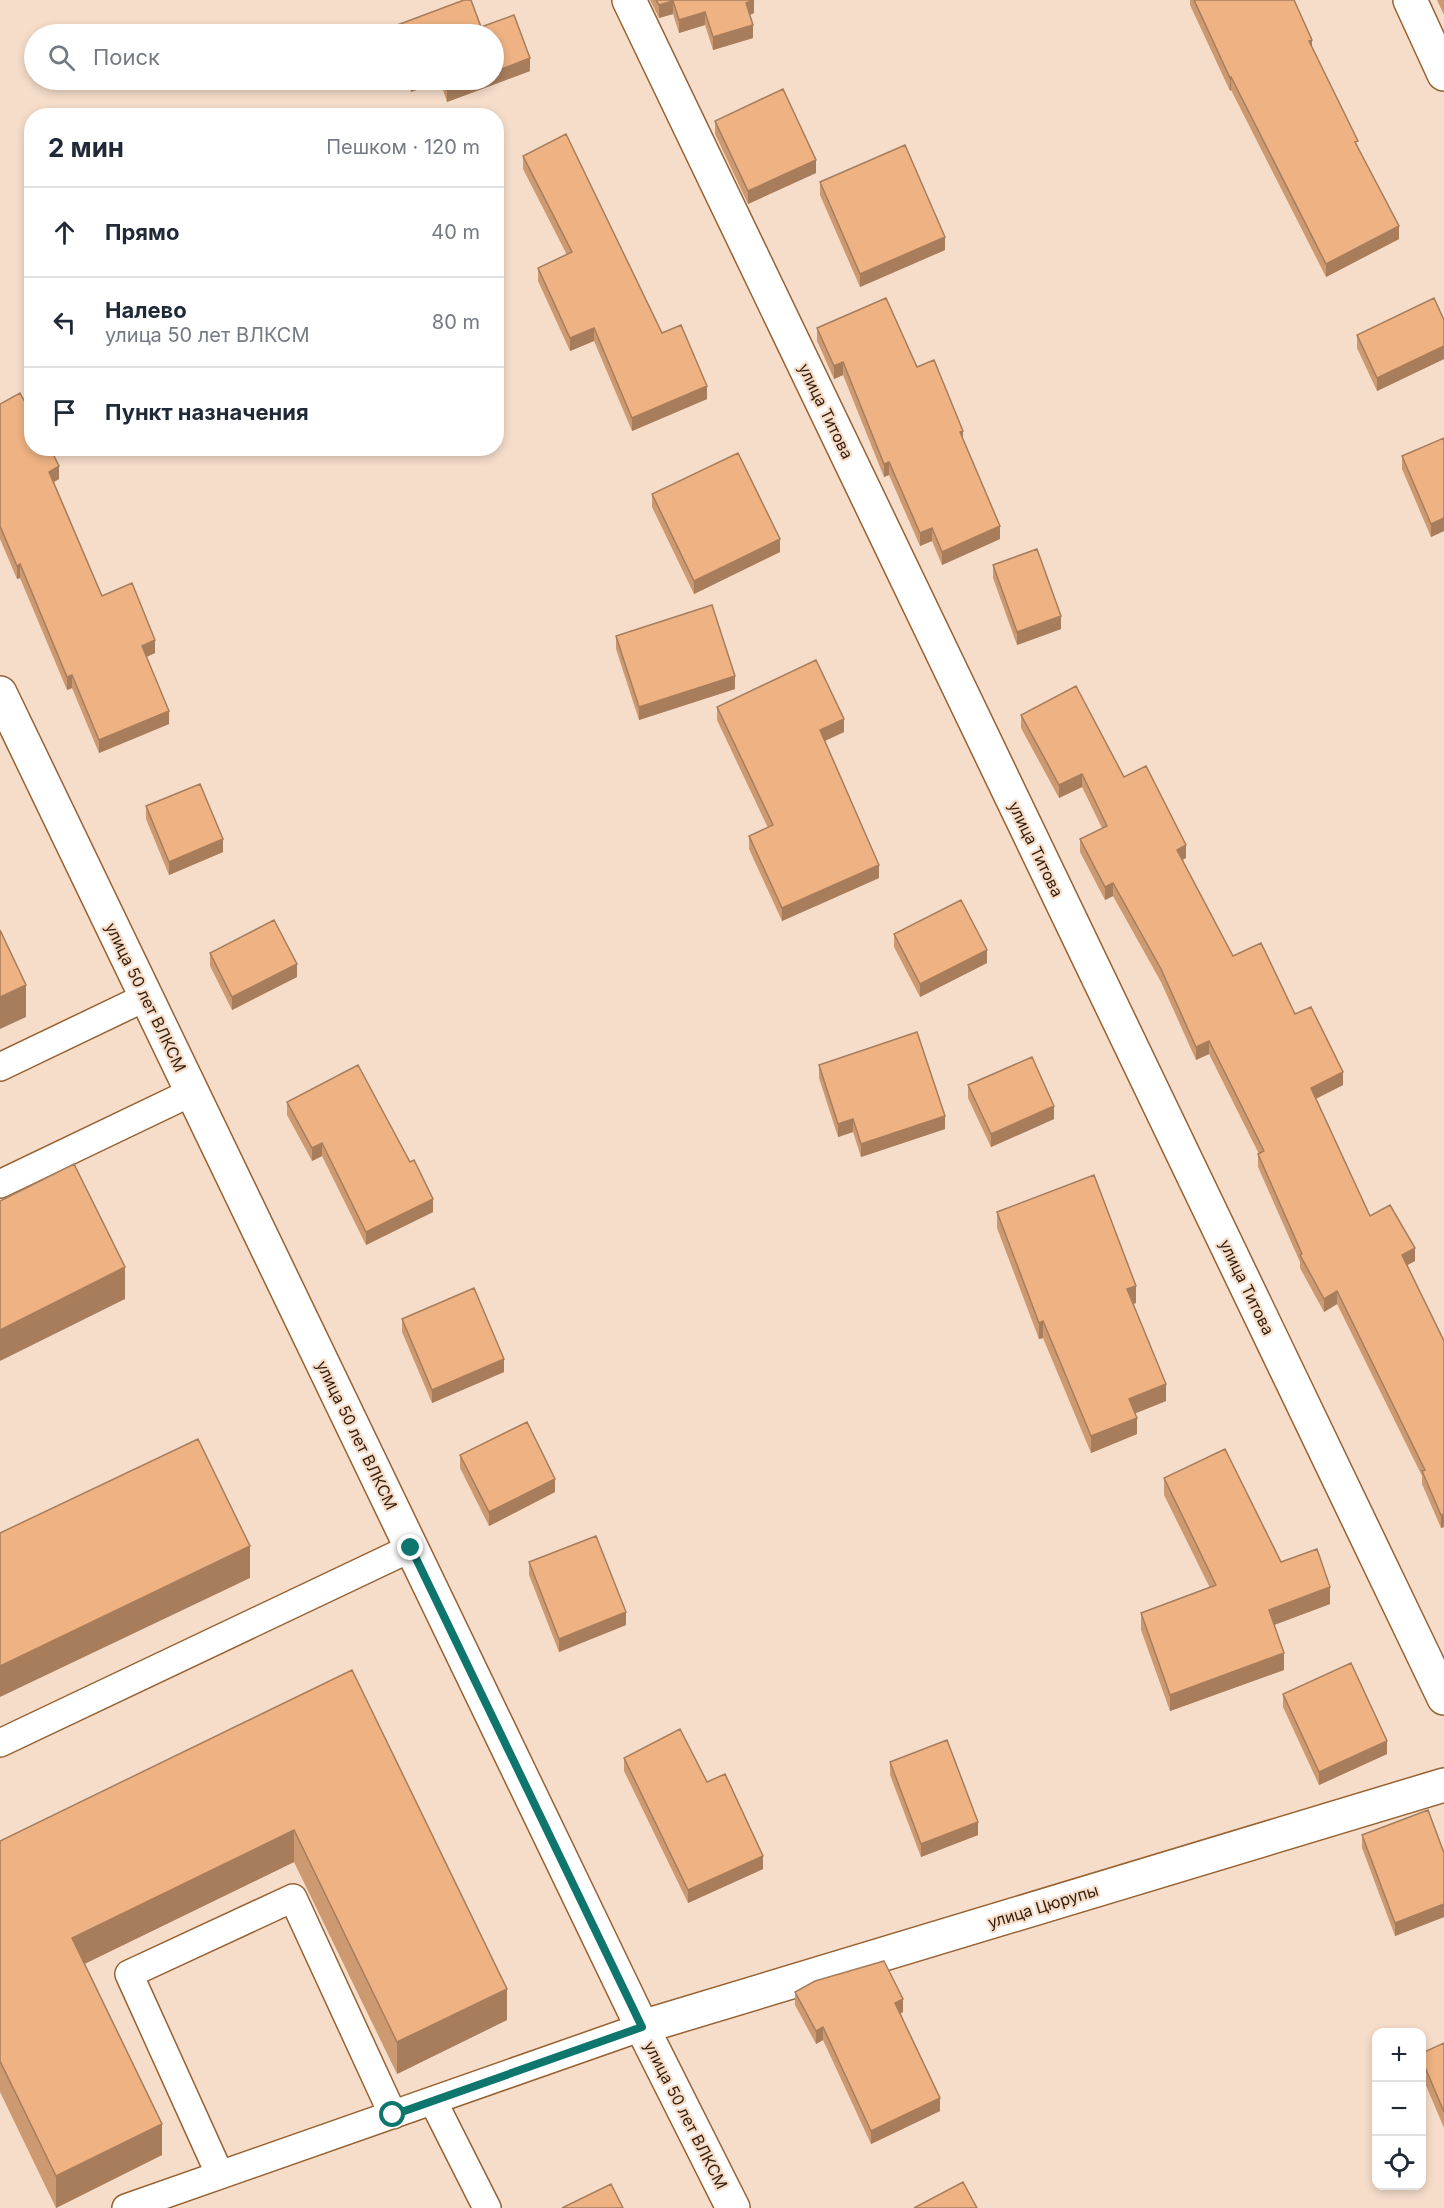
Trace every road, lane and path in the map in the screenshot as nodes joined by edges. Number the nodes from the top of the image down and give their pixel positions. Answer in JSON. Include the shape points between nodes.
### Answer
{"nodes":[{"id":1,"x":629,"y":0,"type":"edge"},
{"id":2,"x":1410,"y":0,"type":"edge"},
{"id":3,"x":1444,"y":74,"type":"edge"},
{"id":4,"x":0,"y":693,"type":"edge"},
{"id":5,"x":146,"y":997,"type":"junction"},
{"id":6,"x":0,"y":1067,"type":"edge"},
{"id":7,"x":192,"y":1092,"type":"junction"},
{"id":8,"x":0,"y":1184,"type":"edge"},
{"id":9,"x":411,"y":1548,"type":"junction"},
{"id":10,"x":1444,"y":1698,"type":"edge"},
{"id":11,"x":0,"y":1743,"type":"edge"},
{"id":12,"x":1444,"y":1785,"type":"edge"},
{"id":13,"x":642,"y":2027,"type":"junction"},
{"id":14,"x":433,"y":2101,"type":"junction"},
{"id":15,"x":393,"y":2115,"type":"junction"},
{"id":16,"x":220,"y":2175,"type":"junction"},
{"id":17,"x":126,"y":2208,"type":"edge"},
{"id":18,"x":487,"y":2208,"type":"edge"},
{"id":19,"x":733,"y":2208,"type":"edge"}],
"edges":[{"from":1,"to":10,"type":"street","name":"улица Титова"},
{"from":2,"to":3,"type":"street"},
{"from":4,"to":5,"type":"street","name":"улица 50 лет ВЛКСМ"},
{"from":5,"to":6,"type":"lane"},
{"from":5,"to":7,"type":"street","name":"улица 50 лет ВЛКСМ"},
{"from":7,"to":8,"type":"lane"},
{"from":7,"to":9,"type":"street","name":"улица 50 лет ВЛКСМ"},
{"from":9,"to":11,"type":"lane"},
{"from":9,"to":13,"type":"street","name":"улица 50 лет ВЛКСМ"},
{"from":12,"to":13,"type":"street","name":"улица Цюрупы"},
{"from":13,"to":14,"type":"lane"},
{"from":13,"to":19,"type":"street","name":"улица 50 лет ВЛКСМ"},
{"from":14,"to":15,"type":"lane"},
{"from":14,"to":18,"type":"lane"},
{"from":15,"to":16,"type":"lane"},
{"from":15,"to":16,"type":"lane","via":[[293,1898],[129,1974]]},
{"from":16,"to":17,"type":"lane"}]}
